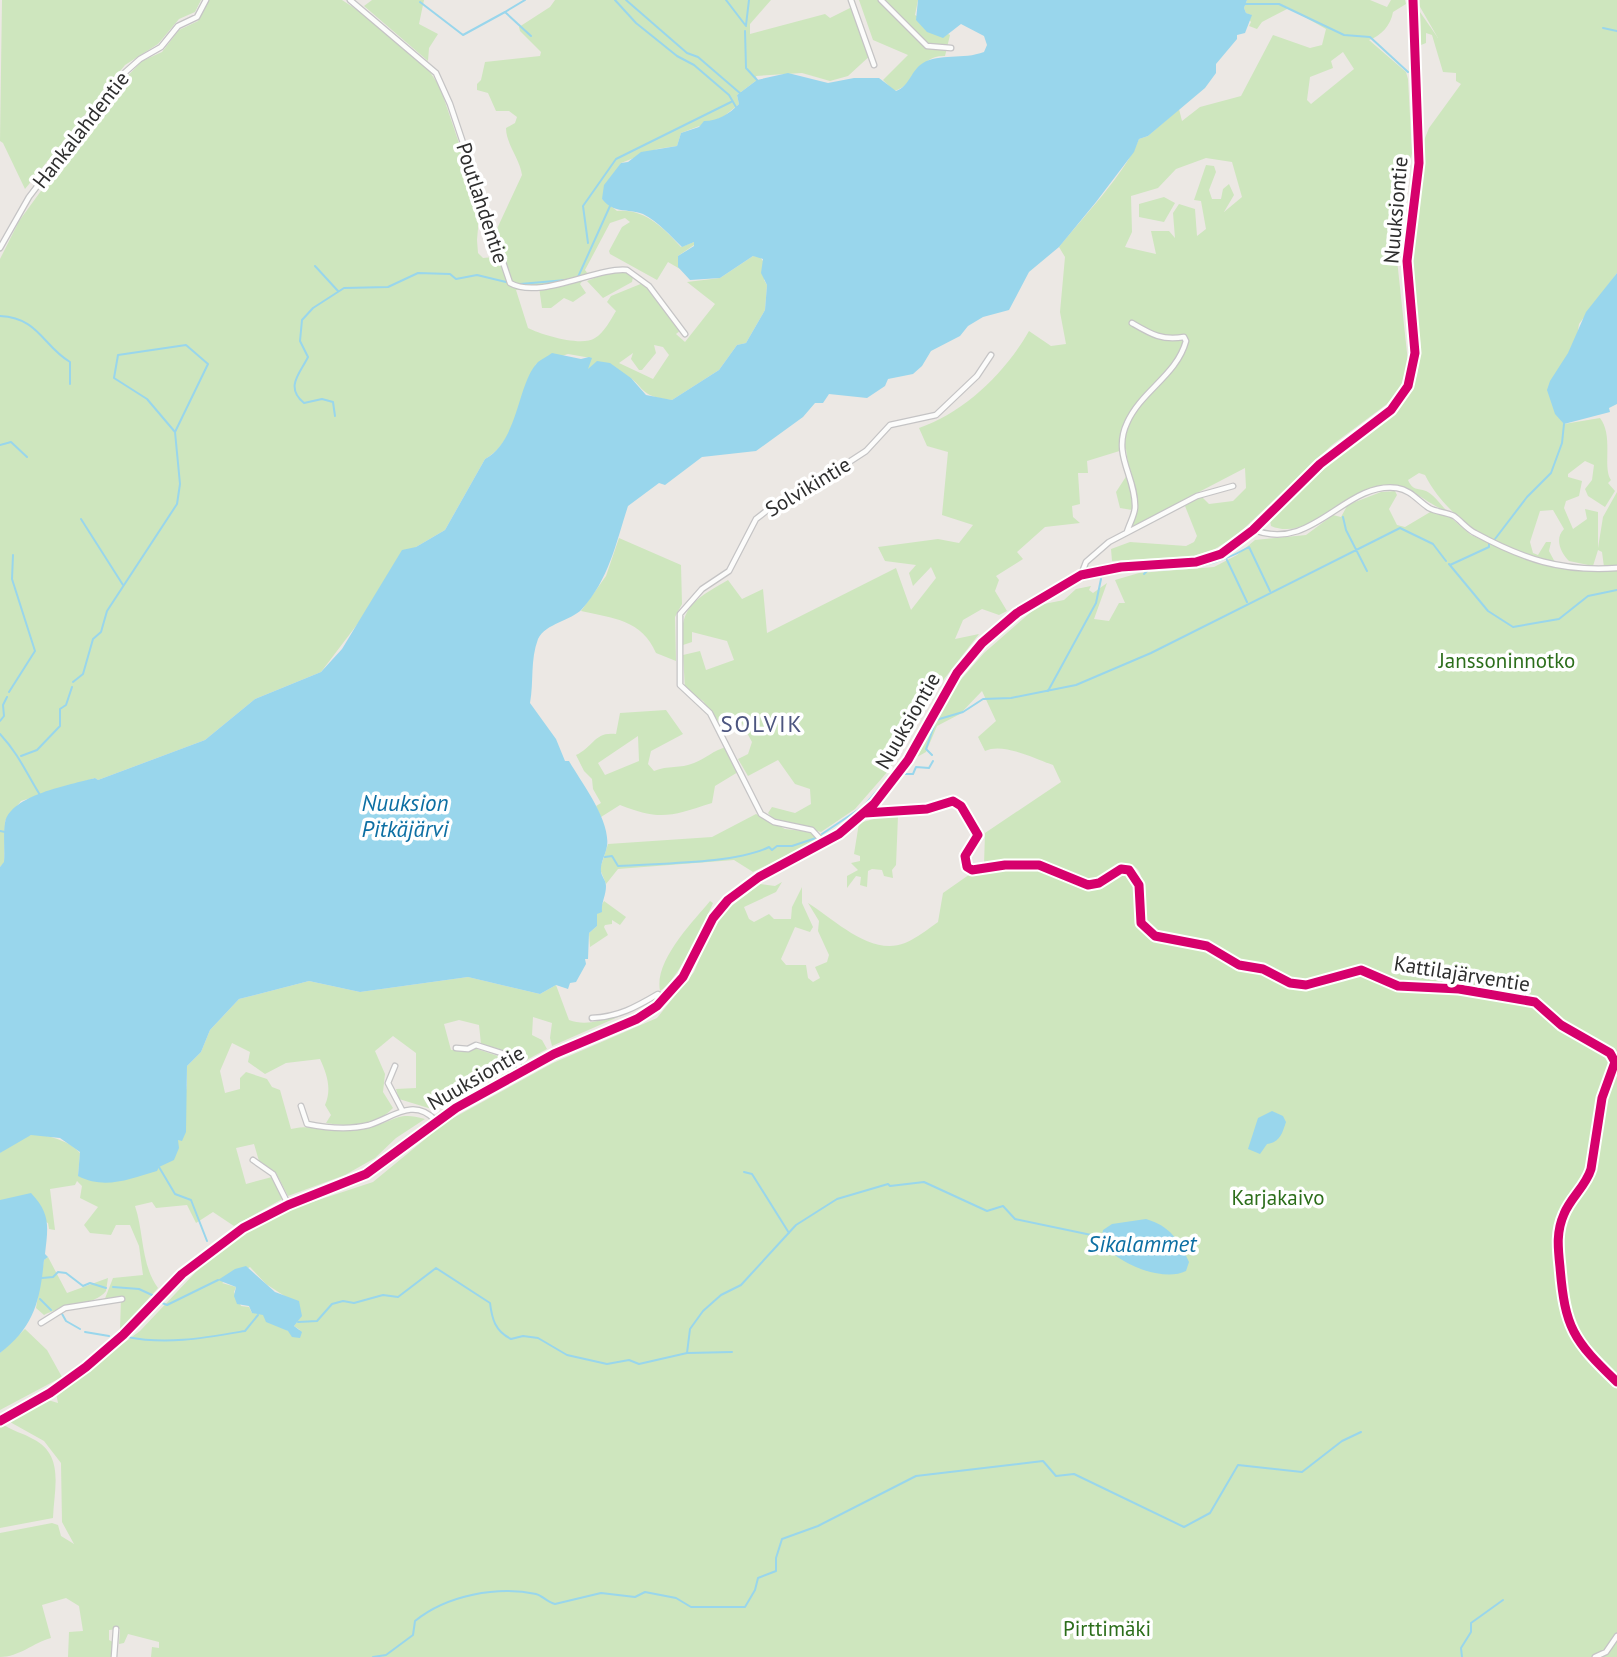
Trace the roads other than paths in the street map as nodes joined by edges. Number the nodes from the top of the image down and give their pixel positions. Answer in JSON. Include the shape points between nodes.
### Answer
{"nodes":[{"id":1,"x":206,"y":0,"type":"edge"},
{"id":2,"x":351,"y":0,"type":"edge"},
{"id":3,"x":850,"y":0,"type":"edge"},
{"id":4,"x":881,"y":0,"type":"edge"},
{"id":5,"x":1413,"y":0,"type":"edge"},
{"id":6,"x":951,"y":48,"type":"dead end"},
{"id":7,"x":874,"y":65,"type":"dead end"},
{"id":8,"x":0,"y":248,"type":"edge"},
{"id":9,"x":1132,"y":323,"type":"dead end"},
{"id":10,"x":685,"y":334,"type":"dead end"},
{"id":11,"x":991,"y":355,"type":"dead end"},
{"id":12,"x":1233,"y":486,"type":"dead end"},
{"id":13,"x":1253,"y":530,"type":"junction"},
{"id":14,"x":1127,"y":532,"type":"junction"},
{"id":15,"x":1617,"y":568,"type":"edge"},
{"id":16,"x":1081,"y":575,"type":"junction"},
{"id":17,"x":865,"y":813,"type":"junction"},
{"id":18,"x":825,"y":843,"type":"junction"},
{"id":19,"x":665,"y":999,"type":"junction"},
{"id":20,"x":592,"y":1018,"type":"dead end"},
{"id":21,"x":456,"y":1048,"type":"dead end"},
{"id":22,"x":396,"y":1066,"type":"dead end"},
{"id":23,"x":522,"y":1071,"type":"junction"},
{"id":24,"x":301,"y":1106,"type":"dead end"},
{"id":25,"x":402,"y":1110,"type":"junction"},
{"id":26,"x":435,"y":1120,"type":"junction"},
{"id":27,"x":253,"y":1160,"type":"dead end"},
{"id":28,"x":288,"y":1205,"type":"junction"},
{"id":29,"x":122,"y":1300,"type":"dead end"},
{"id":30,"x":41,"y":1323,"type":"dead end"},
{"id":31,"x":1617,"y":1382,"type":"edge"},
{"id":32,"x":0,"y":1421,"type":"edge"},
{"id":33,"x":116,"y":1629,"type":"dead end"},
{"id":34,"x":1617,"y":1636,"type":"edge"},
{"id":35,"x":114,"y":1657,"type":"edge"},
{"id":36,"x":1595,"y":1657,"type":"edge"}],
"edges":[{"from":1,"to":8,"type":"street","name":"Hankalahdentie","via":[[197,16],[178,26],[162,47],[122,75],[29,197]]},
{"from":2,"to":10,"type":"street","name":"Poutlahdentie","via":[[436,73],[510,283],[574,282],[627,270],[649,286]]},
{"from":3,"to":7,"type":"street"},
{"from":4,"to":6,"type":"street","via":[[927,46]]},
{"from":5,"to":13,"type":"street","name":"Nuuksiontie","via":[[1419,163],[1407,261],[1414,370],[1391,410],[1320,464]]},
{"from":9,"to":14,"type":"street","via":[[1155,337],[1184,337],[1186,341],[1171,370],[1145,394],[1126,424],[1123,463],[1135,509]]},
{"from":11,"to":18,"type":"street","name":"Solvikintie","via":[[977,376],[936,415],[890,425],[866,451],[763,512],[729,571],[693,597],[678,619],[680,685],[705,707],[722,733],[755,807],[774,822],[812,830]]},
{"from":12,"to":14,"type":"street","via":[[1210,490]]},
{"from":13,"to":15,"type":"street","via":[[1272,534],[1303,530],[1363,496],[1394,488],[1452,515],[1472,532],[1518,556],[1583,569]]},
{"from":13,"to":16,"type":"street","name":"Nuuksiontie","via":[[1233,547],[1201,560]]},
{"from":14,"to":16,"type":"street","via":[[1086,562]]},
{"from":16,"to":17,"type":"street","name":"Nuuksiontie","via":[[1033,601],[982,643],[945,691],[899,775]]},
{"from":17,"to":18,"type":"street","name":"Nuuksiontie"},
{"from":17,"to":31,"type":"street","name":"Kattilajärventie","via":[[927,809],[953,801],[978,835],[965,856],[972,870],[1005,864],[1039,865],[1088,885],[1121,869],[1129,870],[1139,885],[1141,923],[1155,936],[1207,946],[1239,965],[1263,969],[1298,985],[1361,970],[1398,986],[1529,999],[1561,1025],[1610,1053],[1614,1070],[1602,1098],[1591,1169],[1564,1213],[1558,1237],[1563,1306],[1569,1326],[1583,1348]]},
{"from":18,"to":19,"type":"street","name":"Nuuksiontie","via":[[759,877],[729,900],[713,918]]},
{"from":19,"to":20,"type":"street","via":[[658,994],[624,1013]]},
{"from":19,"to":23,"type":"street","name":"Nuuksiontie","via":[[637,1020],[567,1047]]},
{"from":21,"to":23,"type":"street","via":[[476,1045],[514,1057]]},
{"from":22,"to":25,"type":"street","via":[[388,1083]]},
{"from":23,"to":26,"type":"street","name":"Nuuksiontie"},
{"from":24,"to":25,"type":"street","via":[[307,1124],[321,1127],[369,1125]]},
{"from":25,"to":26,"type":"street","via":[[415,1110]]},
{"from":26,"to":28,"type":"street","name":"Nuuksiontie","via":[[366,1174]]},
{"from":27,"to":28,"type":"street","via":[[273,1174]]},
{"from":28,"to":32,"type":"street","name":"Nuuksiontie","via":[[213,1248],[86,1367]]},
{"from":29,"to":30,"type":"street","via":[[65,1308]]},
{"from":33,"to":35,"type":"street"},
{"from":34,"to":36,"type":"street","via":[[1606,1652]]}]}
